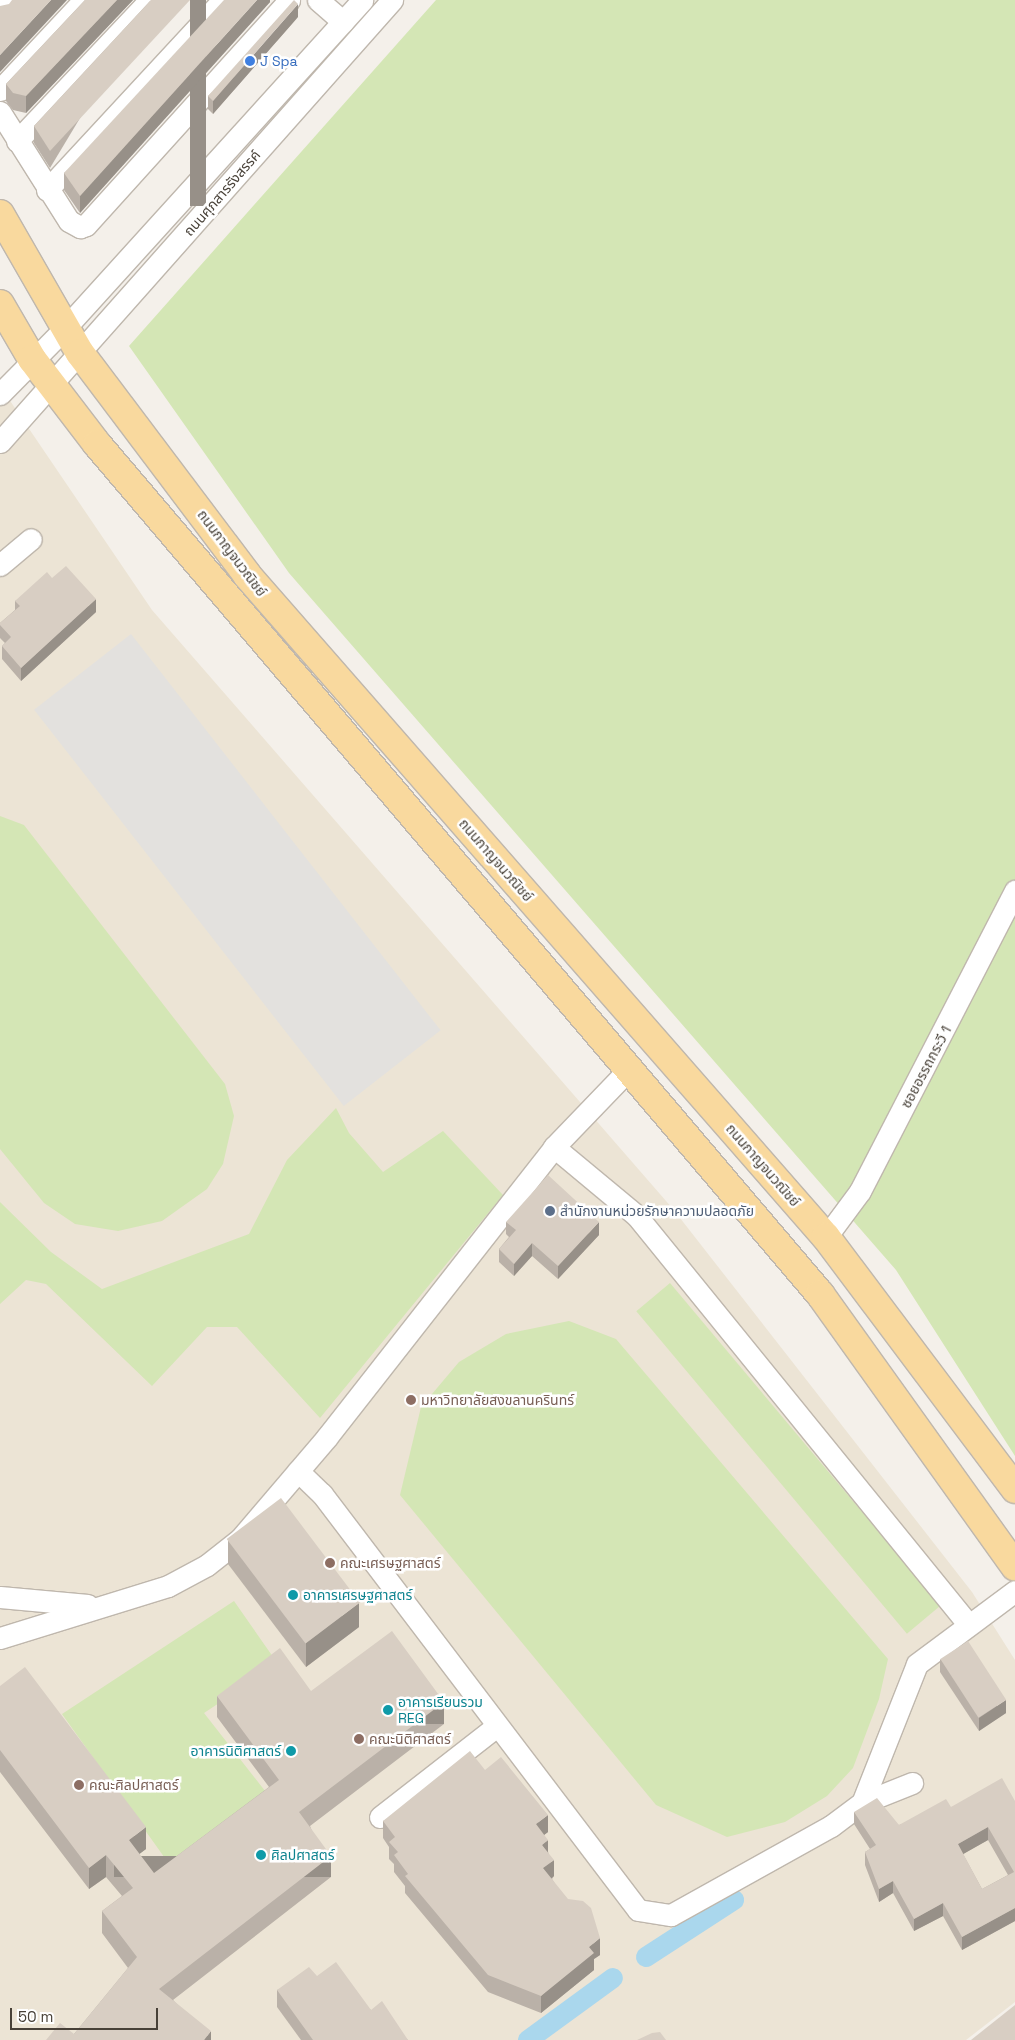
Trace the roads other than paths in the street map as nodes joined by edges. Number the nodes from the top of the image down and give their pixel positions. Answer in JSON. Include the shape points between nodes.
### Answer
{"nodes":[{"id":1,"x":11,"y":0,"type":"edge"},
{"id":2,"x":84,"y":0,"type":"edge"},
{"id":3,"x":150,"y":0,"type":"edge"},
{"id":4,"x":223,"y":0,"type":"edge"},
{"id":5,"x":289,"y":0,"type":"edge"},
{"id":6,"x":318,"y":0,"type":"edge"},
{"id":7,"x":362,"y":0,"type":"edge"},
{"id":8,"x":392,"y":0,"type":"edge"},
{"id":9,"x":0,"y":12,"type":"edge"},
{"id":10,"x":343,"y":22,"type":"junction"},
{"id":11,"x":0,"y":90,"type":"edge"},
{"id":12,"x":0,"y":112,"type":"edge"},
{"id":13,"x":16,"y":141,"type":"junction"},
{"id":14,"x":47,"y":190,"type":"junction"},
{"id":15,"x":0,"y":214,"type":"edge"},
{"id":16,"x":0,"y":304,"type":"edge"},
{"id":17,"x":66,"y":327,"type":"junction"},
{"id":18,"x":80,"y":353,"type":"junction"},
{"id":19,"x":32,"y":359,"type":"junction"},
{"id":20,"x":49,"y":382,"type":"junction"},
{"id":21,"x":0,"y":394,"type":"edge"},
{"id":22,"x":0,"y":442,"type":"edge"},
{"id":23,"x":31,"y":539,"type":"dead end"},
{"id":24,"x":0,"y":565,"type":"edge"},
{"id":25,"x":1015,"y":891,"type":"edge"},
{"id":26,"x":655,"y":1042,"type":"junction"},
{"id":27,"x":629,"y":1069,"type":"junction"},
{"id":28,"x":554,"y":1147,"type":"junction"},
{"id":29,"x":826,"y":1237,"type":"junction"},
{"id":30,"x":298,"y":1471,"type":"junction"},
{"id":31,"x":1015,"y":1489,"type":"edge"},
{"id":32,"x":1015,"y":1566,"type":"edge"},
{"id":33,"x":1015,"y":1591,"type":"edge"},
{"id":34,"x":0,"y":1597,"type":"edge"},
{"id":35,"x":95,"y":1606,"type":"junction"},
{"id":36,"x":968,"y":1624,"type":"junction"},
{"id":37,"x":0,"y":1638,"type":"edge"},
{"id":38,"x":497,"y":1726,"type":"junction"},
{"id":39,"x":912,"y":1783,"type":"dead end"},
{"id":40,"x":862,"y":1803,"type":"junction"},
{"id":41,"x":380,"y":1817,"type":"dead end"}],
"edges":[{"from":1,"to":9,"type":"street"},
{"from":2,"to":11,"type":"street"},
{"from":3,"to":13,"type":"street"},
{"from":4,"to":14,"type":"street"},
{"from":5,"to":14,"type":"street","via":[[94,219],[80,227],[74,225]]},
{"from":6,"to":10,"type":"street"},
{"from":7,"to":10,"type":"street","name":"ถนนศุภสารรังสรรค์"},
{"from":8,"to":18,"type":"street","name":"ถนนศุภสารรังสรรค์"},
{"from":10,"to":17,"type":"street","name":"ถนนศุภสารรังสรรค์"},
{"from":12,"to":13,"type":"street"},
{"from":13,"to":14,"type":"street"},
{"from":15,"to":17,"type":"main road","name":"ถนนกาญจนวณิชย์"},
{"from":16,"to":19,"type":"main road"},
{"from":17,"to":18,"type":"main road","name":"ถนนกาญจนวณิชย์"},
{"from":17,"to":19,"type":"street","name":"ถนนศุภสารรังสรรค์"},
{"from":18,"to":20,"type":"street","name":"ถนนศุภสารรังสรรค์"},
{"from":18,"to":26,"type":"main road","name":"ถนนกาญจนวณิชย์","via":[[247,575]]},
{"from":19,"to":20,"type":"main road"},
{"from":19,"to":21,"type":"street","name":"ถนนศุภสารรังสรรค์"},
{"from":20,"to":22,"type":"street","name":"ถนนศุภสารรังสรรค์"},
{"from":20,"to":27,"type":"main road","via":[[261,640]]},
{"from":23,"to":24,"type":"street"},
{"from":25,"to":29,"type":"street","name":"ซอยอรรถกระวี 1","via":[[860,1191]]},
{"from":26,"to":27,"type":"main road"},
{"from":26,"to":29,"type":"main road","name":"ถนนกาญจนวณิชย์"},
{"from":27,"to":28,"type":"street"},
{"from":27,"to":32,"type":"main road","via":[[820,1294]]},
{"from":28,"to":30,"type":"street"},
{"from":28,"to":36,"type":"street","via":[[636,1215]]},
{"from":29,"to":31,"type":"main road","name":"ถนนกาญจนวณิชย์"},
{"from":30,"to":35,"type":"street","via":[[254,1526],[207,1565],[168,1586]]},
{"from":30,"to":38,"type":"street","via":[[322,1494]]},
{"from":33,"to":36,"type":"street"},
{"from":34,"to":35,"type":"street"},
{"from":35,"to":37,"type":"street"},
{"from":36,"to":40,"type":"street","via":[[917,1664]]},
{"from":38,"to":40,"type":"street","via":[[638,1910],[671,1915],[831,1826]]},
{"from":38,"to":41,"type":"street"},
{"from":39,"to":40,"type":"street"}]}
